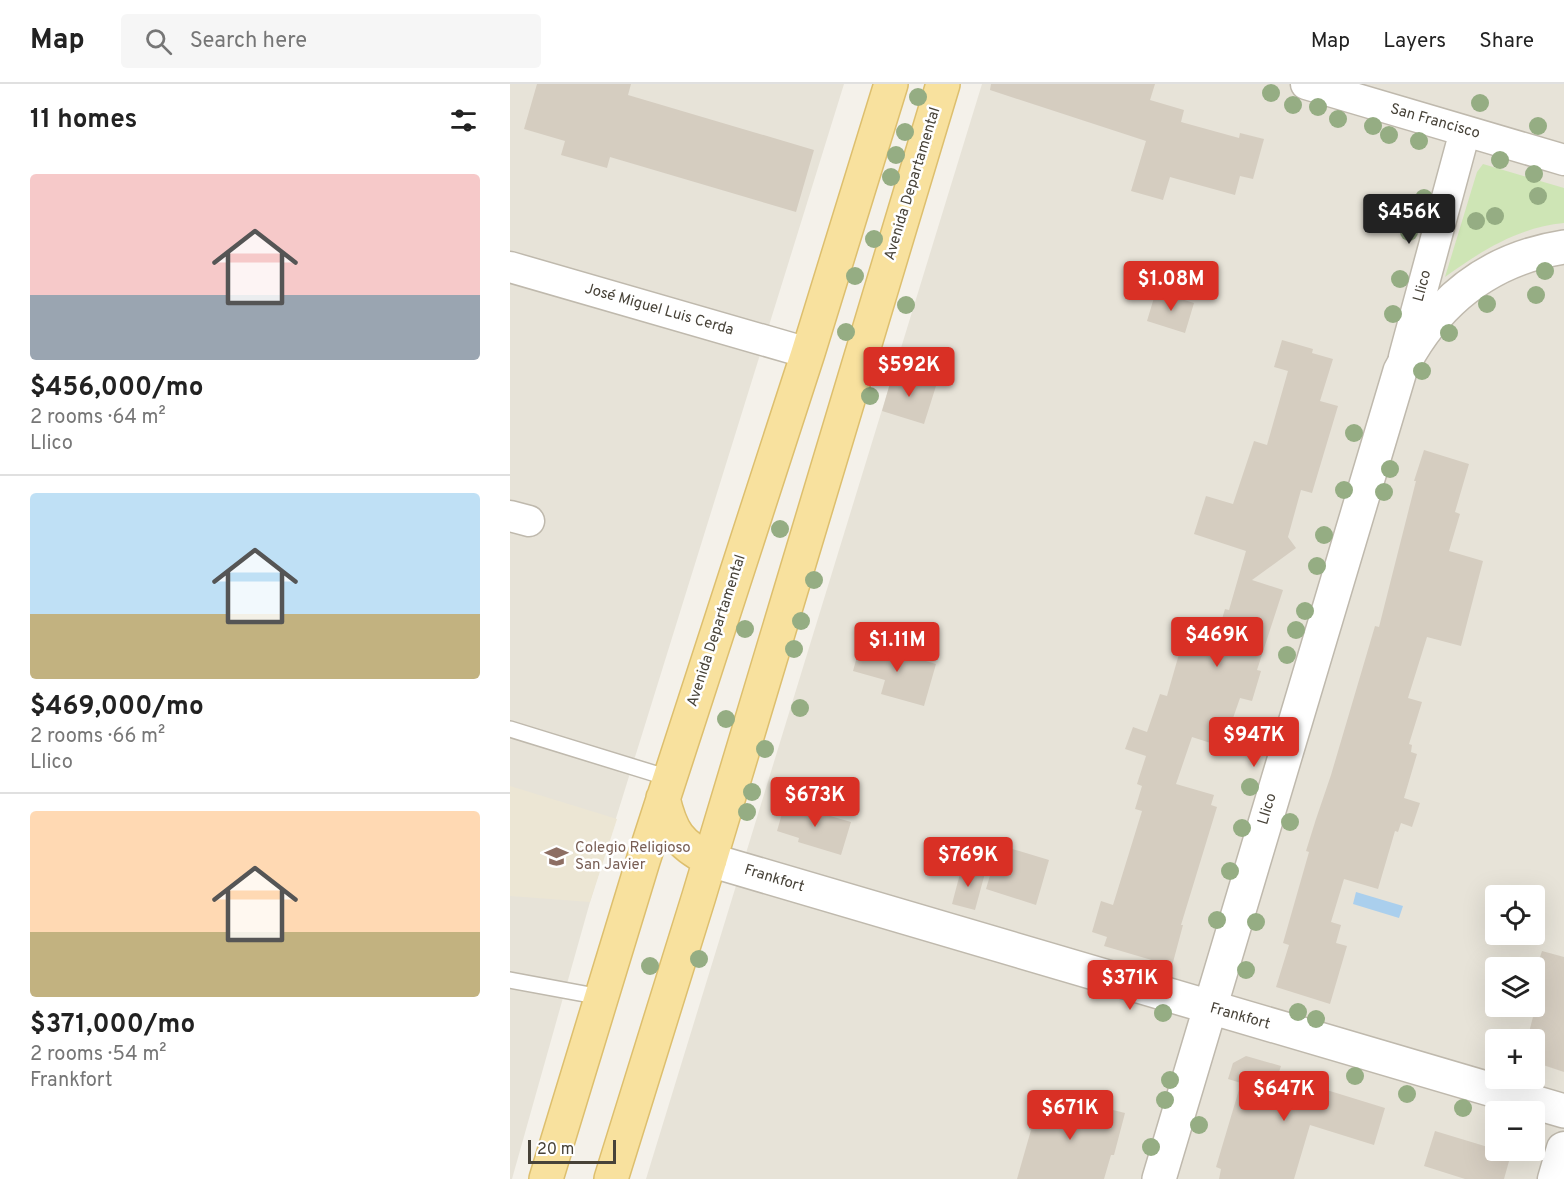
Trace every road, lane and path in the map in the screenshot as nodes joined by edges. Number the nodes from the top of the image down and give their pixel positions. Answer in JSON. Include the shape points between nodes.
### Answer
{"nodes":[{"id":1,"x":891,"y":84,"type":"edge"},
{"id":2,"x":943,"y":84,"type":"edge"},
{"id":3,"x":1306,"y":84,"type":"edge"},
{"id":4,"x":1466,"y":131,"type":"junction"},
{"id":5,"x":1564,"y":160,"type":"edge"},
{"id":6,"x":1564,"y":247,"type":"edge"},
{"id":7,"x":510,"y":267,"type":"edge"},
{"id":8,"x":808,"y":353,"type":"junction"},
{"id":9,"x":1400,"y":371,"type":"junction"},
{"id":10,"x":510,"y":729,"type":"edge"},
{"id":11,"x":666,"y":788,"type":"junction"},
{"id":12,"x":710,"y":860,"type":"junction"},
{"id":13,"x":510,"y":980,"type":"edge"},
{"id":14,"x":601,"y":997,"type":"junction"},
{"id":15,"x":1209,"y":1008,"type":"junction"},
{"id":16,"x":1564,"y":1111,"type":"edge"},
{"id":17,"x":1564,"y":1147,"type":"edge"},
{"id":18,"x":546,"y":1179,"type":"edge"},
{"id":19,"x":611,"y":1179,"type":"edge"},
{"id":20,"x":1159,"y":1179,"type":"edge"},
{"id":21,"x":1553,"y":1179,"type":"edge"}],
"edges":[{"from":1,"to":8,"type":"main road","name":"Avenida Departamental"},
{"from":2,"to":12,"type":"main road","name":"Avenida Departamental"},
{"from":3,"to":4,"type":"street","name":"San Francisco"},
{"from":4,"to":5,"type":"street","name":"San Francisco"},
{"from":4,"to":9,"type":"street","name":"Llico"},
{"from":6,"to":9,"type":"street","name":"Llico","via":[[1508,262],[1470,285],[1422,332]]},
{"from":7,"to":8,"type":"street","name":"José Miguel Luis Cerda"},
{"from":8,"to":11,"type":"main road","name":"Avenida Departamental"},
{"from":9,"to":15,"type":"street","name":"Llico"},
{"from":10,"to":11,"type":"lane"},
{"from":11,"to":12,"type":"main road","via":[[669,822],[683,844]]},
{"from":11,"to":14,"type":"main road","name":"Avenida Departamental"},
{"from":12,"to":15,"type":"street","name":"Frankfort"},
{"from":12,"to":19,"type":"main road","name":"Avenida Departamental"},
{"from":13,"to":14,"type":"lane"},
{"from":14,"to":18,"type":"main road","name":"Avenida Departamental"},
{"from":15,"to":16,"type":"street","name":"Frankfort"},
{"from":15,"to":20,"type":"street","name":"Llico"},
{"from":17,"to":21,"type":"street"}]}
